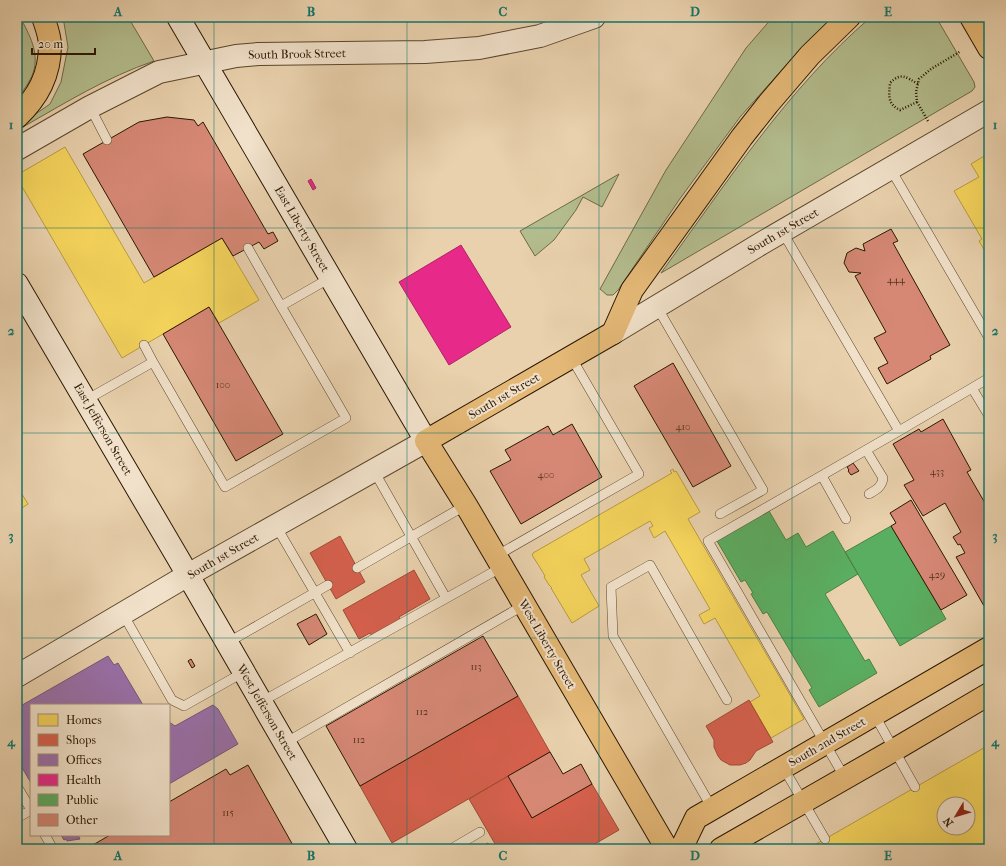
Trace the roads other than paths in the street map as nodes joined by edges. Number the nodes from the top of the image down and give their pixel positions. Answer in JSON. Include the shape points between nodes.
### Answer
{"nodes":[{"id":1,"x":43,"y":17,"type":"edge"},
{"id":2,"x":178,"y":17,"type":"edge"},
{"id":3,"x":594,"y":17,"type":"edge"},
{"id":4,"x":849,"y":17,"type":"edge"},
{"id":5,"x":971,"y":17,"type":"edge"},
{"id":6,"x":989,"y":48,"type":"edge"},
{"id":7,"x":205,"y":62,"type":"junction"},
{"id":8,"x":90,"y":107,"type":"junction"},
{"id":9,"x":989,"y":110,"type":"edge"},
{"id":10,"x":17,"y":117,"type":"edge"},
{"id":11,"x":107,"y":140,"type":"dead end"},
{"id":12,"x":17,"y":149,"type":"edge"},
{"id":13,"x":890,"y":168,"type":"junction"},
{"id":14,"x":782,"y":231,"type":"junction"},
{"id":15,"x":248,"y":248,"type":"dead end"},
{"id":16,"x":330,"y":278,"type":"junction"},
{"id":17,"x":17,"y":284,"type":"edge"},
{"id":18,"x":281,"y":306,"type":"junction"},
{"id":19,"x":656,"y":306,"type":"junction"},
{"id":20,"x":612,"y":333,"type":"junction"},
{"id":21,"x":989,"y":338,"type":"edge"},
{"id":22,"x":144,"y":345,"type":"dead end"},
{"id":23,"x":571,"y":357,"type":"junction"},
{"id":24,"x":153,"y":362,"type":"junction"},
{"id":25,"x":989,"y":378,"type":"edge"},
{"id":26,"x":972,"y":388,"type":"junction"},
{"id":27,"x":86,"y":400,"type":"junction"},
{"id":28,"x":989,"y":416,"type":"edge"},
{"id":29,"x":899,"y":431,"type":"junction"},
{"id":30,"x":426,"y":441,"type":"junction"},
{"id":31,"x":866,"y":450,"type":"junction"},
{"id":32,"x":374,"y":470,"type":"junction"},
{"id":33,"x":822,"y":476,"type":"junction"},
{"id":34,"x":869,"y":494,"type":"dead end"},
{"id":35,"x":466,"y":505,"type":"junction"},
{"id":36,"x":720,"y":514,"type":"dead end"},
{"id":37,"x":846,"y":519,"type":"dead end"},
{"id":38,"x":276,"y":526,"type":"junction"},
{"id":39,"x":411,"y":536,"type":"junction"},
{"id":40,"x":499,"y":561,"type":"junction"},
{"id":41,"x":357,"y":568,"type":"dead end"},
{"id":42,"x":188,"y":575,"type":"junction"},
{"id":43,"x":328,"y":585,"type":"dead end"},
{"id":44,"x":315,"y":592,"type":"junction"},
{"id":45,"x":446,"y":598,"type":"junction"},
{"id":46,"x":524,"y":605,"type":"junction"},
{"id":47,"x":122,"y":614,"type":"junction"},
{"id":48,"x":227,"y":643,"type":"junction"},
{"id":49,"x":989,"y":648,"type":"edge"},
{"id":50,"x":350,"y":653,"type":"junction"},
{"id":51,"x":244,"y":672,"type":"junction"},
{"id":52,"x":17,"y":676,"type":"edge"},
{"id":53,"x":989,"y":694,"type":"edge"},
{"id":54,"x":727,"y":700,"type":"dead end"},
{"id":55,"x":261,"y":702,"type":"junction"},
{"id":56,"x":874,"y":714,"type":"junction"},
{"id":57,"x":285,"y":743,"type":"junction"},
{"id":58,"x":826,"y":743,"type":"junction"},
{"id":59,"x":894,"y":750,"type":"junction"},
{"id":60,"x":783,"y":767,"type":"junction"},
{"id":61,"x":845,"y":778,"type":"junction"},
{"id":62,"x":17,"y":786,"type":"edge"},
{"id":63,"x":915,"y":787,"type":"dead end"},
{"id":64,"x":803,"y":802,"type":"junction"},
{"id":65,"x":30,"y":808,"type":"edge"},
{"id":66,"x":712,"y":808,"type":"junction"},
{"id":67,"x":30,"y":811,"type":"edge"},
{"id":68,"x":17,"y":818,"type":"edge"},
{"id":69,"x":480,"y":832,"type":"dead end"},
{"id":70,"x":46,"y":836,"type":"edge"},
{"id":71,"x":825,"y":838,"type":"dead end"},
{"id":72,"x":52,"y":848,"type":"edge"},
{"id":73,"x":346,"y":849,"type":"edge"},
{"id":74,"x":451,"y":849,"type":"edge"},
{"id":75,"x":667,"y":849,"type":"edge"},
{"id":76,"x":681,"y":849,"type":"edge"},
{"id":77,"x":721,"y":849,"type":"edge"}],
"edges":[{"from":1,"to":10,"type":"main road","via":[[50,44],[46,74],[35,96]]},
{"from":2,"to":7,"type":"street","name":"East Liberty Street"},
{"from":3,"to":7,"type":"street","name":"South Brook Street","via":[[540,36],[479,48],[425,52],[258,54]]},
{"from":4,"to":20,"type":"main road","via":[[810,55],[742,137],[632,290]]},
{"from":5,"to":6,"type":"main road"},
{"from":7,"to":8,"type":"street","name":"South Brook Street","via":[[159,72]]},
{"from":7,"to":16,"type":"street","name":"East Liberty Street"},
{"from":8,"to":11,"type":"lane"},
{"from":8,"to":12,"type":"street","name":"South Brook Street"},
{"from":9,"to":13,"type":"street","name":"South 1st Street"},
{"from":13,"to":14,"type":"street","name":"South 1st Street"},
{"from":13,"to":21,"type":"lane"},
{"from":14,"to":19,"type":"street","name":"South 1st Street"},
{"from":14,"to":29,"type":"lane"},
{"from":15,"to":18,"type":"lane"},
{"from":16,"to":18,"type":"lane"},
{"from":16,"to":30,"type":"street","name":"East Liberty Street"},
{"from":17,"to":27,"type":"street","name":"East Jefferson Street"},
{"from":18,"to":24,"type":"lane","via":[[346,418],[225,487]]},
{"from":19,"to":20,"type":"street","name":"South 1st Street"},
{"from":19,"to":36,"type":"lane","via":[[763,490]]},
{"from":20,"to":23,"type":"main road","name":"South 1st Street"},
{"from":22,"to":24,"type":"lane"},
{"from":23,"to":30,"type":"main road","name":"South 1st Street"},
{"from":23,"to":40,"type":"lane","via":[[639,474]]},
{"from":24,"to":27,"type":"lane"},
{"from":25,"to":26,"type":"lane"},
{"from":26,"to":28,"type":"lane"},
{"from":26,"to":29,"type":"lane"},
{"from":27,"to":42,"type":"street","name":"East Jefferson Street"},
{"from":29,"to":31,"type":"lane"},
{"from":30,"to":32,"type":"street","name":"South 1st Street"},
{"from":30,"to":35,"type":"main road","name":"West Liberty Street"},
{"from":31,"to":33,"type":"lane"},
{"from":31,"to":34,"type":"lane","via":[[883,478],[880,487]]},
{"from":32,"to":38,"type":"street","name":"South 1st Street"},
{"from":32,"to":39,"type":"lane"},
{"from":33,"to":37,"type":"lane"},
{"from":33,"to":58,"type":"lane","via":[[708,541]]},
{"from":35,"to":39,"type":"lane"},
{"from":35,"to":40,"type":"main road","name":"West Liberty Street"},
{"from":38,"to":42,"type":"street","name":"South 1st Street"},
{"from":38,"to":44,"type":"lane"},
{"from":39,"to":41,"type":"lane"},
{"from":39,"to":45,"type":"lane"},
{"from":40,"to":45,"type":"lane"},
{"from":40,"to":46,"type":"main road","name":"West Liberty Street"},
{"from":42,"to":47,"type":"street","name":"South 1st Street"},
{"from":42,"to":48,"type":"street","name":"West Jefferson Street"},
{"from":43,"to":44,"type":"lane"},
{"from":44,"to":48,"type":"lane"},
{"from":44,"to":50,"type":"lane"},
{"from":45,"to":50,"type":"lane"},
{"from":46,"to":57,"type":"lane"},
{"from":46,"to":75,"type":"main road","name":"West Liberty Street"},
{"from":47,"to":51,"type":"lane","via":[[172,700],[184,706]]},
{"from":47,"to":52,"type":"street","name":"South 1st Street"},
{"from":48,"to":51,"type":"street","name":"West Jefferson Street"},
{"from":49,"to":56,"type":"main road","name":"South 2nd Street"},
{"from":50,"to":55,"type":"lane"},
{"from":51,"to":55,"type":"street","name":"West Jefferson Street"},
{"from":53,"to":59,"type":"main road"},
{"from":54,"to":66,"type":"lane","via":[[650,565],[611,587],[612,636]]},
{"from":55,"to":57,"type":"street","name":"West Jefferson Street"},
{"from":56,"to":58,"type":"main road","name":"South 2nd Street"},
{"from":56,"to":59,"type":"lane"},
{"from":57,"to":73,"type":"street","name":"West Jefferson Street"},
{"from":58,"to":60,"type":"main road","name":"South 2nd Street"},
{"from":58,"to":61,"type":"lane"},
{"from":59,"to":61,"type":"main road"},
{"from":59,"to":63,"type":"lane"},
{"from":60,"to":64,"type":"lane"},
{"from":60,"to":66,"type":"main road","name":"South 2nd Street"},
{"from":61,"to":64,"type":"main road"},
{"from":62,"to":65,"type":"lane"},
{"from":64,"to":71,"type":"lane"},
{"from":64,"to":77,"type":"main road"},
{"from":66,"to":76,"type":"main road","name":"South 2nd Street","via":[[696,818]]},
{"from":67,"to":68,"type":"lane"},
{"from":69,"to":74,"type":"lane"},
{"from":70,"to":72,"type":"lane"}]}
